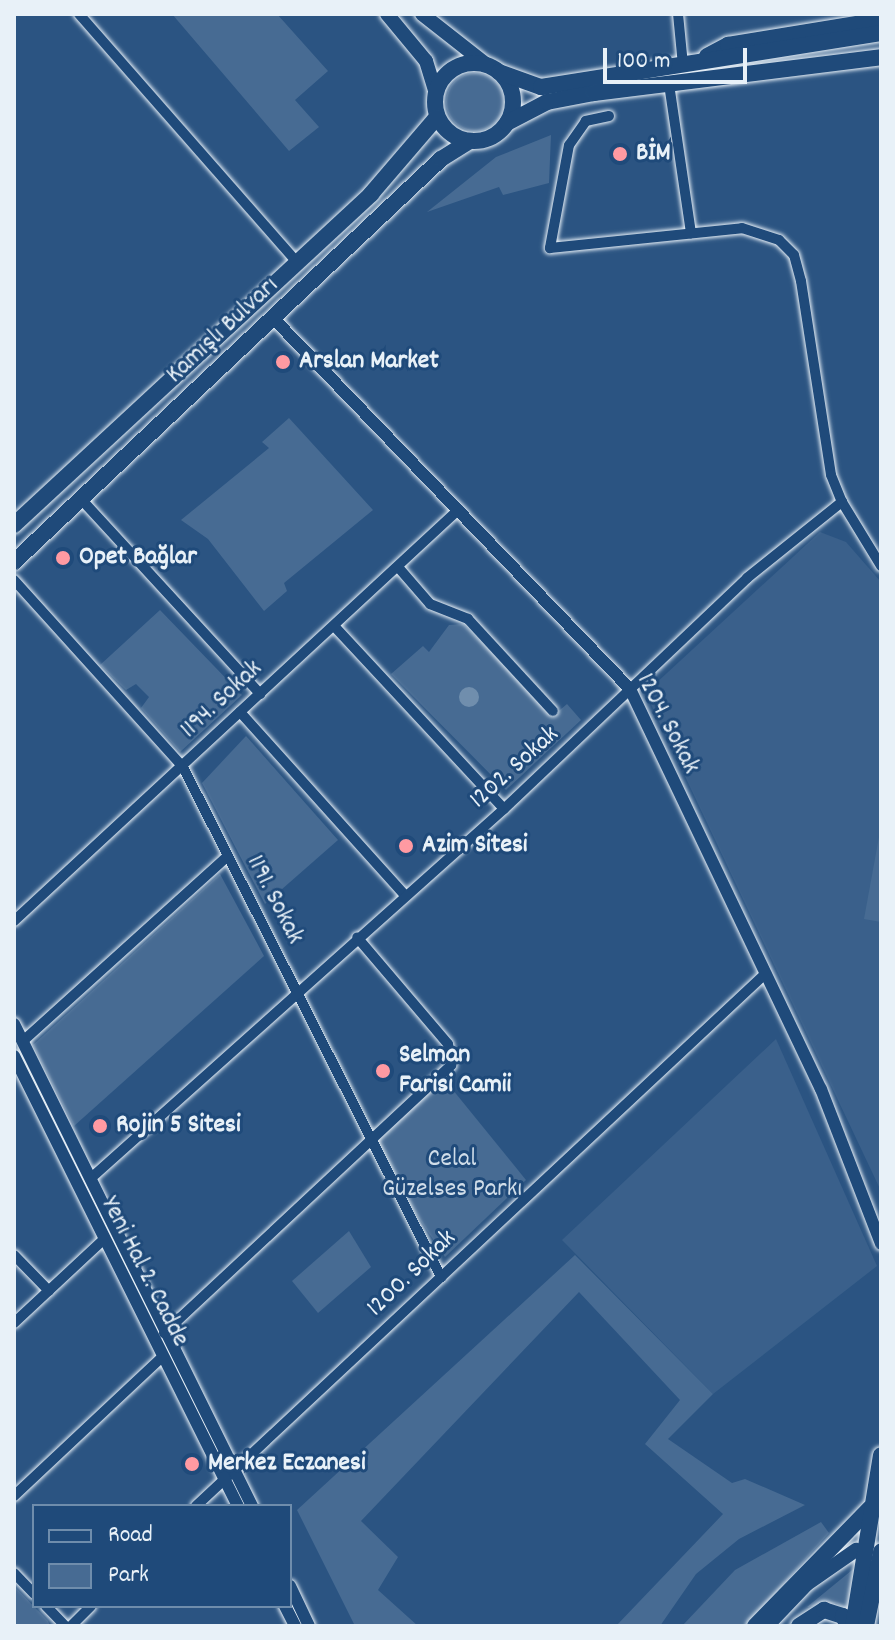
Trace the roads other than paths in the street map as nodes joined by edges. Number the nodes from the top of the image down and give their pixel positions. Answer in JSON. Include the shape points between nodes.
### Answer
{"nodes":[{"id":1,"x":387,"y":14,"type":"edge"},
{"id":2,"x":422,"y":14,"type":"edge"},
{"id":3,"x":678,"y":14,"type":"edge"},
{"id":4,"x":86,"y":16,"type":"edge"},
{"id":5,"x":881,"y":20,"type":"edge"},
{"id":6,"x":881,"y":33,"type":"edge"},
{"id":7,"x":881,"y":57,"type":"edge"},
{"id":8,"x":691,"y":63,"type":"junction"},
{"id":9,"x":493,"y":68,"type":"junction"},
{"id":10,"x":669,"y":84,"type":"junction"},
{"id":11,"x":436,"y":93,"type":"junction"},
{"id":12,"x":609,"y":116,"type":"dead end"},
{"id":13,"x":437,"y":117,"type":"junction"},
{"id":14,"x":507,"y":123,"type":"junction"},
{"id":15,"x":470,"y":141,"type":"junction"},
{"id":16,"x":691,"y":233,"type":"junction"},
{"id":17,"x":298,"y":263,"type":"junction"},
{"id":18,"x":274,"y":319,"type":"junction"},
{"id":19,"x":81,"y":499,"type":"junction"},
{"id":20,"x":842,"y":502,"type":"junction"},
{"id":21,"x":459,"y":509,"type":"junction"},
{"id":22,"x":14,"y":525,"type":"edge"},
{"id":23,"x":14,"y":562,"type":"edge"},
{"id":24,"x":881,"y":566,"type":"edge"},
{"id":25,"x":398,"y":567,"type":"junction"},
{"id":26,"x":14,"y":580,"type":"edge"},
{"id":27,"x":335,"y":627,"type":"junction"},
{"id":28,"x":630,"y":689,"type":"junction"},
{"id":29,"x":260,"y":694,"type":"junction"},
{"id":30,"x":553,"y":711,"type":"dead end"},
{"id":31,"x":240,"y":712,"type":"junction"},
{"id":32,"x":183,"y":767,"type":"junction"},
{"id":33,"x":504,"y":809,"type":"junction"},
{"id":34,"x":228,"y":856,"type":"junction"},
{"id":35,"x":404,"y":894,"type":"junction"},
{"id":36,"x":14,"y":921,"type":"edge"},
{"id":37,"x":357,"y":937,"type":"junction"},
{"id":38,"x":764,"y":975,"type":"junction"},
{"id":39,"x":297,"y":993,"type":"junction"},
{"id":40,"x":14,"y":1024,"type":"edge"},
{"id":41,"x":23,"y":1041,"type":"junction"},
{"id":42,"x":14,"y":1056,"type":"edge"},
{"id":43,"x":366,"y":1140,"type":"junction"},
{"id":44,"x":90,"y":1179,"type":"junction"},
{"id":45,"x":103,"y":1240,"type":"junction"},
{"id":46,"x":881,"y":1244,"type":"edge"},
{"id":47,"x":14,"y":1255,"type":"edge"},
{"id":48,"x":441,"y":1277,"type":"junction"},
{"id":49,"x":49,"y":1291,"type":"junction"},
{"id":50,"x":14,"y":1323,"type":"edge"},
{"id":51,"x":164,"y":1333,"type":"junction"},
{"id":52,"x":162,"y":1357,"type":"junction"},
{"id":53,"x":881,"y":1455,"type":"edge"},
{"id":54,"x":230,"y":1474,"type":"junction"},
{"id":55,"x":14,"y":1496,"type":"edge"},
{"id":56,"x":872,"y":1503,"type":"junction"},
{"id":57,"x":198,"y":1504,"type":"edge"},
{"id":58,"x":238,"y":1504,"type":"edge"},
{"id":59,"x":251,"y":1504,"type":"edge"},
{"id":60,"x":881,"y":1552,"type":"edge"},
{"id":61,"x":14,"y":1573,"type":"edge"},
{"id":62,"x":292,"y":1590,"type":"edge"},
{"id":63,"x":32,"y":1592,"type":"edge"},
{"id":64,"x":48,"y":1608,"type":"edge"},
{"id":65,"x":89,"y":1608,"type":"edge"},
{"id":66,"x":286,"y":1608,"type":"edge"},
{"id":67,"x":65,"y":1626,"type":"edge"},
{"id":68,"x":71,"y":1626,"type":"edge"},
{"id":69,"x":295,"y":1626,"type":"edge"},
{"id":70,"x":309,"y":1626,"type":"edge"},
{"id":71,"x":755,"y":1626,"type":"edge"},
{"id":72,"x":767,"y":1626,"type":"edge"},
{"id":73,"x":778,"y":1626,"type":"edge"},
{"id":74,"x":799,"y":1626,"type":"edge"},
{"id":75,"x":851,"y":1626,"type":"edge"},
{"id":76,"x":866,"y":1626,"type":"edge"}],
"edges":[{"from":1,"to":11,"type":"main road","via":[[426,61]]},
{"from":2,"to":9,"type":"main road"},
{"from":3,"to":8,"type":"street"},
{"from":4,"to":17,"type":"street"},
{"from":5,"to":8,"type":"highway","via":[[728,45]]},
{"from":6,"to":8,"type":"highway"},
{"from":7,"to":10,"type":"highway"},
{"from":8,"to":9,"type":"highway","via":[[541,87]]},
{"from":9,"to":11,"type":"highway","via":[[450,71]]},
{"from":9,"to":14,"type":"highway","via":[[511,90]]},
{"from":10,"to":14,"type":"highway","via":[[547,102]]},
{"from":10,"to":16,"type":"street"},
{"from":11,"to":13,"type":"highway"},
{"from":12,"to":16,"type":"street","via":[[586,121],[569,145],[550,248]]},
{"from":13,"to":15,"type":"highway"},
{"from":13,"to":17,"type":"highway","name":"Kamışlı Bulvarı","via":[[413,151]]},
{"from":14,"to":15,"type":"highway","via":[[491,137]]},
{"from":15,"to":18,"type":"highway","name":"Kamışlı Bulvarı","via":[[441,159]]},
{"from":16,"to":20,"type":"street","via":[[761,231],[794,255]]},
{"from":17,"to":22,"type":"highway","name":"Kamışlı Bulvarı"},
{"from":18,"to":19,"type":"highway","name":"Kamışlı Bulvarı"},
{"from":18,"to":21,"type":"street","name":"1204. Sokak"},
{"from":19,"to":23,"type":"highway","name":"Kamışlı Bulvarı"},
{"from":19,"to":29,"type":"street"},
{"from":20,"to":24,"type":"street"},
{"from":20,"to":28,"type":"street","name":"1202. Sokak","via":[[747,578]]},
{"from":21,"to":25,"type":"street","name":"1194. Sokak"},
{"from":21,"to":28,"type":"street","name":"1204. Sokak"},
{"from":25,"to":27,"type":"street","name":"1194. Sokak"},
{"from":25,"to":30,"type":"street","via":[[430,604],[468,619]]},
{"from":26,"to":32,"type":"street","name":"1191. Sokak"},
{"from":27,"to":29,"type":"street","name":"1194. Sokak"},
{"from":27,"to":33,"type":"street"},
{"from":28,"to":33,"type":"street","name":"1202. Sokak"},
{"from":28,"to":38,"type":"street","name":"1204. Sokak"},
{"from":29,"to":31,"type":"street","name":"1194. Sokak"},
{"from":31,"to":32,"type":"street","name":"1194. Sokak"},
{"from":31,"to":35,"type":"street"},
{"from":32,"to":34,"type":"street","name":"1191. Sokak"},
{"from":32,"to":36,"type":"street","name":"1194. Sokak"},
{"from":33,"to":35,"type":"street","name":"1202. Sokak"},
{"from":34,"to":39,"type":"street","name":"1191. Sokak"},
{"from":34,"to":41,"type":"street"},
{"from":35,"to":37,"type":"street","name":"1202. Sokak"},
{"from":37,"to":39,"type":"street","name":"1202. Sokak"},
{"from":37,"to":43,"type":"street","via":[[452,1053],[451,1065]]},
{"from":38,"to":46,"type":"street","name":"1204. Sokak","via":[[821,1089]]},
{"from":38,"to":48,"type":"street","name":"1200. Sokak"},
{"from":39,"to":43,"type":"street","name":"1191. Sokak"},
{"from":39,"to":44,"type":"street","name":"1202. Sokak"},
{"from":40,"to":41,"type":"street"},
{"from":41,"to":44,"type":"street"},
{"from":42,"to":45,"type":"street","name":"Yeni Hal 2. Cadde"},
{"from":43,"to":48,"type":"street","name":"1191. Sokak"},
{"from":43,"to":51,"type":"street"},
{"from":44,"to":51,"type":"street"},
{"from":45,"to":49,"type":"street"},
{"from":45,"to":52,"type":"street","name":"Yeni Hal 2. Cadde"},
{"from":47,"to":49,"type":"street"},
{"from":48,"to":54,"type":"street","name":"1200. Sokak"},
{"from":49,"to":50,"type":"street"},
{"from":51,"to":54,"type":"street"},
{"from":52,"to":54,"type":"street","name":"Yeni Hal 2. Cadde"},
{"from":52,"to":55,"type":"street"},
{"from":53,"to":56,"type":"highway"},
{"from":54,"to":57,"type":"street","name":"1200. Sokak"},
{"from":54,"to":58,"type":"street","name":"Yeni Hal 2. Cadde"},
{"from":54,"to":59,"type":"street"},
{"from":56,"to":71,"type":"highway"},
{"from":56,"to":75,"type":"highway"},
{"from":60,"to":76,"type":"highway"},
{"from":61,"to":63,"type":"street"},
{"from":62,"to":70,"type":"street"},
{"from":64,"to":67,"type":"street"},
{"from":65,"to":68,"type":"street"},
{"from":66,"to":69,"type":"street"},
{"from":72,"to":73,"type":"main road","via":[[807,1584],[855,1555],[830,1571]]},
{"from":74,"to":75,"type":"highway","via":[[824,1610],[843,1616]]}]}
